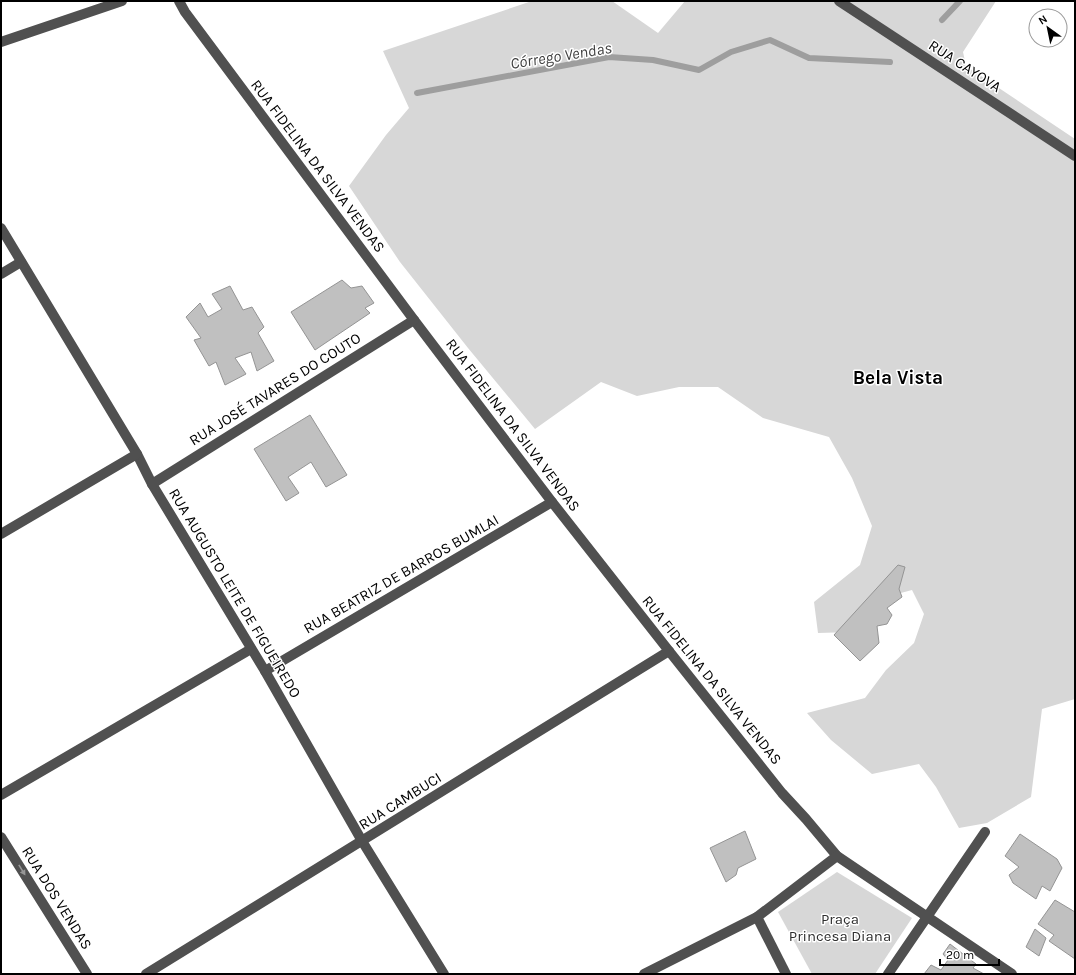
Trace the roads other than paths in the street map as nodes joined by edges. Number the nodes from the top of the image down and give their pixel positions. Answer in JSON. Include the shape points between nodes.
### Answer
{"nodes":[{"id":1,"x":122,"y":1,"type":"edge"},
{"id":2,"x":179,"y":1,"type":"edge"},
{"id":3,"x":839,"y":1,"type":"edge"},
{"id":4,"x":1,"y":42,"type":"edge"},
{"id":5,"x":1075,"y":156,"type":"edge"},
{"id":6,"x":1,"y":228,"type":"edge"},
{"id":7,"x":21,"y":262,"type":"junction"},
{"id":8,"x":1,"y":274,"type":"edge"},
{"id":9,"x":414,"y":320,"type":"junction"},
{"id":10,"x":137,"y":454,"type":"junction"},
{"id":11,"x":152,"y":484,"type":"junction"},
{"id":12,"x":552,"y":502,"type":"junction"},
{"id":13,"x":1,"y":534,"type":"edge"},
{"id":14,"x":251,"y":649,"type":"junction"},
{"id":15,"x":669,"y":652,"type":"junction"},
{"id":16,"x":265,"y":672,"type":"junction"},
{"id":17,"x":1,"y":794,"type":"edge"},
{"id":18,"x":985,"y":832,"type":"dead end"},
{"id":19,"x":1,"y":837,"type":"edge"},
{"id":20,"x":362,"y":841,"type":"junction"},
{"id":21,"x":837,"y":856,"type":"junction"},
{"id":22,"x":757,"y":917,"type":"junction"},
{"id":23,"x":927,"y":917,"type":"junction"},
{"id":24,"x":87,"y":974,"type":"edge"},
{"id":25,"x":146,"y":974,"type":"edge"},
{"id":26,"x":444,"y":974,"type":"edge"},
{"id":27,"x":644,"y":974,"type":"edge"},
{"id":28,"x":786,"y":974,"type":"edge"},
{"id":29,"x":888,"y":974,"type":"edge"},
{"id":30,"x":1012,"y":974,"type":"edge"}],
"edges":[{"from":1,"to":4,"type":"street"},
{"from":2,"to":9,"type":"street","name":"RUA FIDELINA DA SILVA VENDAS"},
{"from":3,"to":5,"type":"street","name":"RUA CAYOVA"},
{"from":6,"to":7,"type":"street","name":"RUA AUGUSTO LEITE DE FIGUEIREDO"},
{"from":7,"to":8,"type":"street"},
{"from":7,"to":10,"type":"street","name":"RUA AUGUSTO LEITE DE FIGUEIREDO"},
{"from":9,"to":11,"type":"street","name":"RUA JOSÉ TAVARES DO COUTO"},
{"from":9,"to":12,"type":"street","name":"RUA FIDELINA DA SILVA VENDAS"},
{"from":10,"to":11,"type":"street","name":"RUA AUGUSTO LEITE DE FIGUEIREDO"},
{"from":10,"to":13,"type":"street"},
{"from":11,"to":14,"type":"street","name":"RUA AUGUSTO LEITE DE FIGUEIREDO"},
{"from":12,"to":15,"type":"street","name":"RUA FIDELINA DA SILVA VENDAS"},
{"from":12,"to":16,"type":"street","name":"RUA BEATRIZ DE BARROS BUMLAI"},
{"from":14,"to":16,"type":"street","name":"RUA AUGUSTO LEITE DE FIGUEIREDO"},
{"from":14,"to":17,"type":"street"},
{"from":15,"to":20,"type":"street","name":"RUA CAMBUCI"},
{"from":15,"to":21,"type":"street","name":"RUA FIDELINA DA SILVA VENDAS","via":[[782,793]]},
{"from":16,"to":20,"type":"street","name":"RUA AUGUSTO LEITE DE FIGUEIREDO"},
{"from":18,"to":23,"type":"street"},
{"from":19,"to":24,"type":"street","name":"RUA DOS VENDAS","one_way":true},
{"from":20,"to":25,"type":"street","name":"RUA CAMBUCI"},
{"from":20,"to":26,"type":"street","name":"RUA AUGUSTO LEITE DE FIGUEIREDO"},
{"from":21,"to":22,"type":"street"},
{"from":21,"to":23,"type":"street","name":"RUA FIDELINA DA SILVA VENDAS"},
{"from":22,"to":27,"type":"street"},
{"from":22,"to":28,"type":"street"},
{"from":23,"to":29,"type":"street"},
{"from":23,"to":30,"type":"street","name":"RUA FIDELINA DA SILVA VENDAS"}]}
